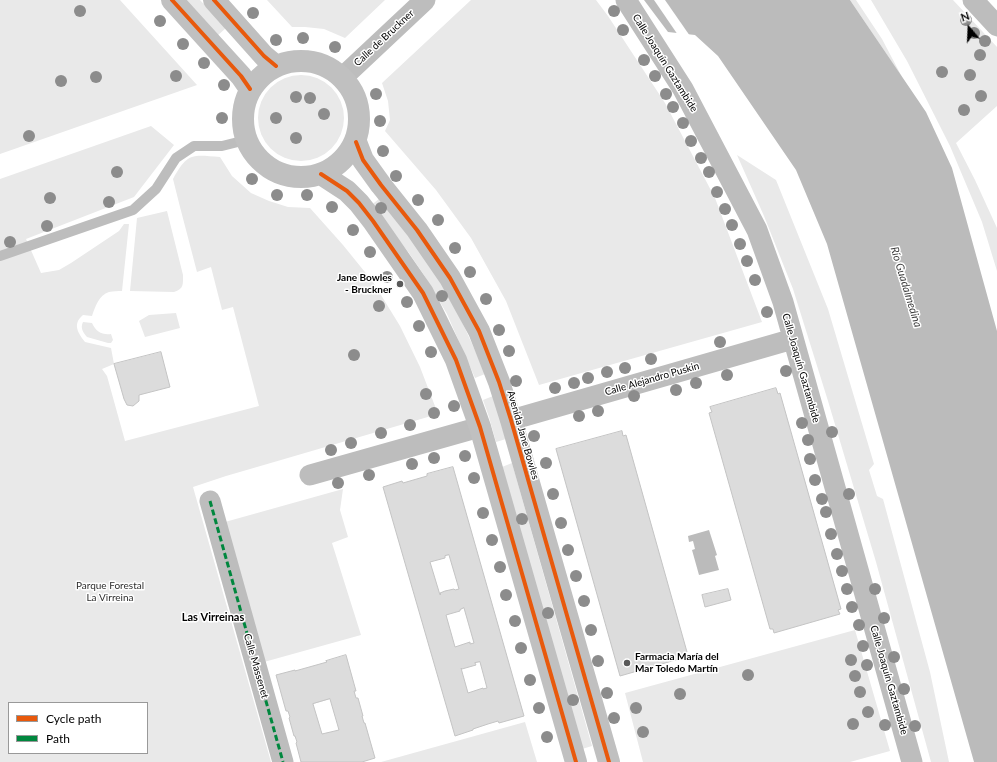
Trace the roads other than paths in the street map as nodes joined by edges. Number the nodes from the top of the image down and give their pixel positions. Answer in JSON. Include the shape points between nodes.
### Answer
{"nodes":[{"id":1,"x":172,"y":0,"type":"edge"},
{"id":2,"x":214,"y":0,"type":"edge"},
{"id":3,"x":425,"y":0,"type":"edge"},
{"id":4,"x":626,"y":0,"type":"edge"},
{"id":5,"x":973,"y":0,"type":"edge"},
{"id":6,"x":997,"y":26,"type":"edge"},
{"id":7,"x":276,"y":66,"type":"junction"},
{"id":8,"x":343,"y":77,"type":"junction"},
{"id":9,"x":250,"y":89,"type":"junction"},
{"id":10,"x":246,"y":140,"type":"junction"},
{"id":11,"x":356,"y":142,"type":"junction"},
{"id":12,"x":321,"y":174,"type":"junction"},
{"id":13,"x":0,"y":256,"type":"edge"},
{"id":14,"x":793,"y":338,"type":"junction"},
{"id":15,"x":511,"y":420,"type":"junction"},
{"id":16,"x":480,"y":427,"type":"junction"},
{"id":17,"x":310,"y":475,"type":"dead end"},
{"id":18,"x":210,"y":502,"type":"dead end"},
{"id":19,"x":283,"y":762,"type":"edge"},
{"id":20,"x":576,"y":762,"type":"edge"},
{"id":21,"x":609,"y":762,"type":"edge"},
{"id":22,"x":912,"y":762,"type":"edge"}],
"edges":[{"from":1,"to":9,"type":"main road"},
{"from":2,"to":7,"type":"main road"},
{"from":3,"to":8,"type":"street","name":"Calle de Bruckner"},
{"from":4,"to":14,"type":"street","name":"Calle Joaquín Gaztambide","via":[[683,89],[757,230]]},
{"from":5,"to":6,"type":"street"},
{"from":7,"to":8,"type":"main road","via":[[294,62],[314,63]]},
{"from":7,"to":9,"type":"main road","via":[[261,75]]},
{"from":8,"to":11,"type":"main road","via":[[354,94],[359,110]]},
{"from":9,"to":10,"type":"main road","via":[[244,102],[242,125]]},
{"from":10,"to":12,"type":"main road","via":[[252,152],[265,166],[292,177]]},
{"from":10,"to":13,"type":"lane","via":[[222,146],[194,146],[176,158],[156,189],[133,210]]},
{"from":11,"to":12,"type":"main road","via":[[344,158]]},
{"from":11,"to":15,"type":"main road","name":"Avenida Jane Bowles","via":[[363,160],[450,278],[479,331]]},
{"from":12,"to":16,"type":"main road","via":[[347,191],[359,203],[423,293],[456,360]]},
{"from":14,"to":15,"type":"street","name":"Calle Alejandro Puskin"},
{"from":14,"to":22,"type":"street","name":"Calle Joaquín Gaztambide"},
{"from":15,"to":21,"type":"main road","name":"Avenida Jane Bowles"},
{"from":16,"to":17,"type":"street"},
{"from":16,"to":20,"type":"main road"},
{"from":18,"to":19,"type":"street","name":"Calle Massenet"}]}
